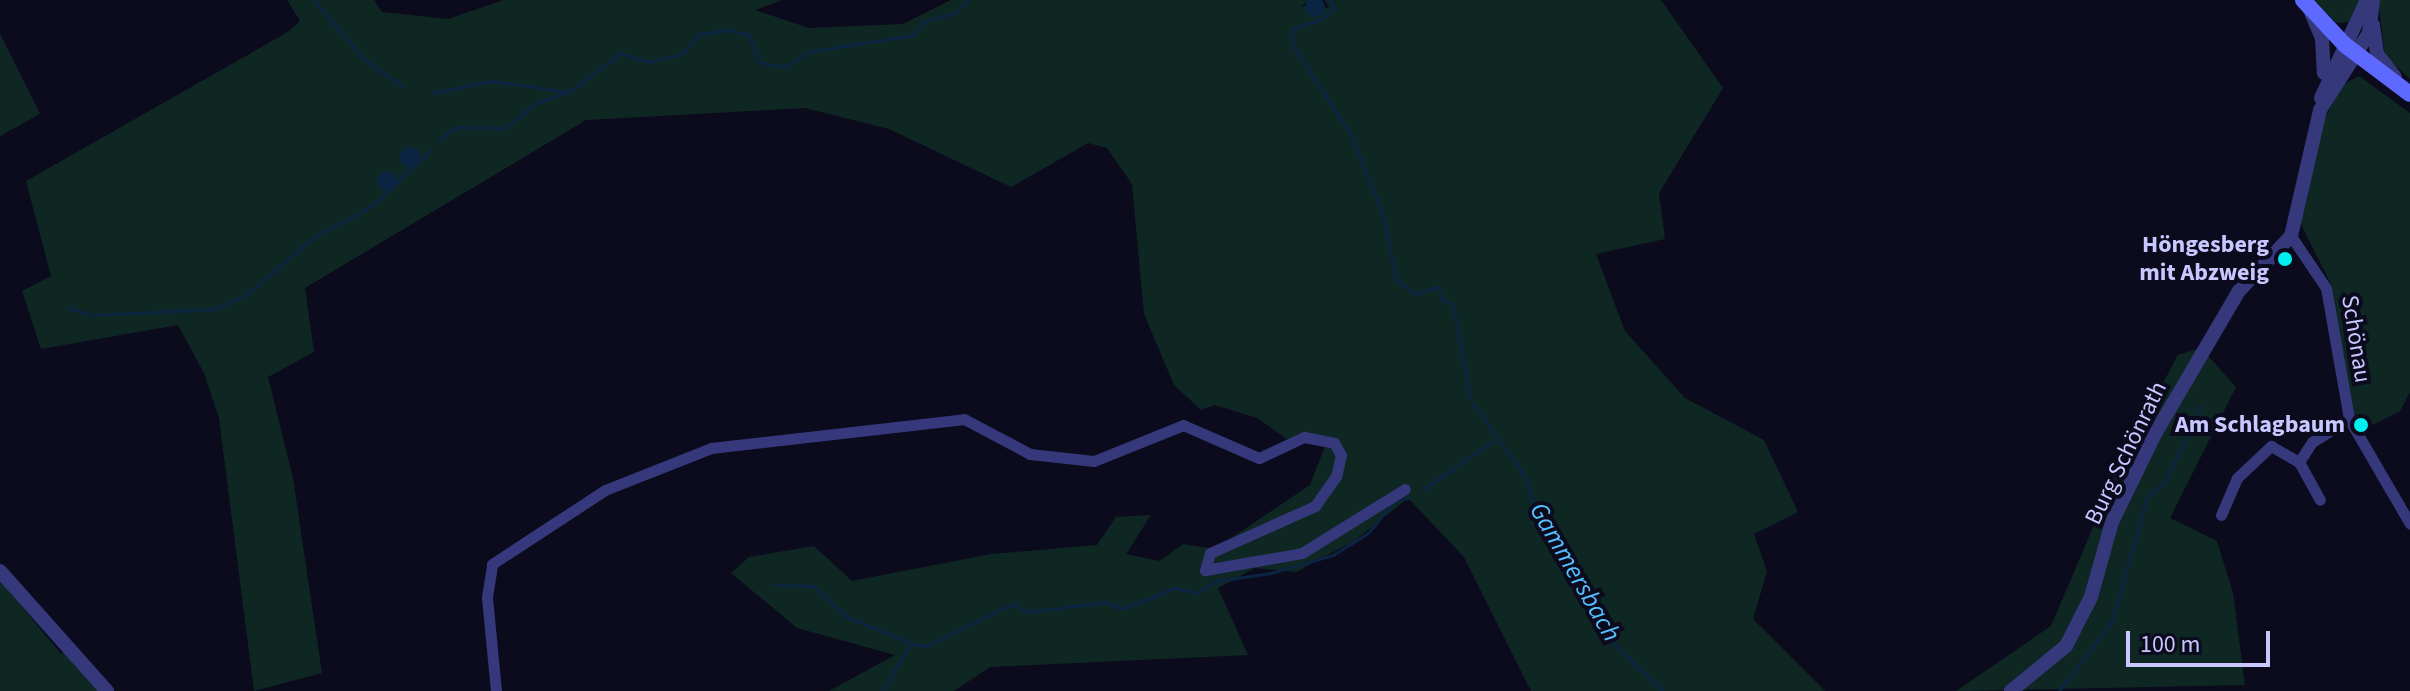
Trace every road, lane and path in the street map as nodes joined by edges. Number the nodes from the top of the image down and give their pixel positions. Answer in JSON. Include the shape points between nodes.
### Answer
{"nodes":[{"id":1,"x":2367,"y":0,"type":"edge"},
{"id":2,"x":2373,"y":0,"type":"edge"},
{"id":3,"x":2306,"y":5,"type":"edge"},
{"id":4,"x":2373,"y":24,"type":"junction"},
{"id":5,"x":2350,"y":50,"type":"junction"},
{"id":6,"x":2322,"y":89,"type":"junction"},
{"id":7,"x":2408,"y":93,"type":"edge"},
{"id":8,"x":2320,"y":110,"type":"junction"},
{"id":9,"x":2291,"y":236,"type":"junction"},
{"id":10,"x":2349,"y":419,"type":"junction"},
{"id":11,"x":2299,"y":462,"type":"junction"},
{"id":12,"x":1405,"y":489,"type":"dead end"},
{"id":13,"x":2320,"y":500,"type":"dead end"},
{"id":14,"x":2221,"y":515,"type":"dead end"},
{"id":15,"x":2410,"y":524,"type":"edge"},
{"id":16,"x":0,"y":571,"type":"edge"},
{"id":17,"x":107,"y":691,"type":"edge"},
{"id":18,"x":496,"y":691,"type":"edge"},
{"id":19,"x":2011,"y":691,"type":"edge"}],
"edges":[{"from":1,"to":5,"type":"street"},
{"from":2,"to":4,"type":"street"},
{"from":3,"to":5,"type":"main road"},
{"from":3,"to":6,"type":"street","via":[[2324,49]]},
{"from":4,"to":5,"type":"street"},
{"from":4,"to":7,"type":"street","via":[[2377,54]]},
{"from":5,"to":6,"type":"street"},
{"from":5,"to":7,"type":"main road"},
{"from":5,"to":8,"type":"street"},
{"from":6,"to":8,"type":"street"},
{"from":8,"to":9,"type":"street"},
{"from":9,"to":10,"type":"street","name":"Schönau","via":[[2326,288]]},
{"from":9,"to":19,"type":"street","name":"Burg Schönrath","via":[[2239,291],[2155,434],[2112,522],[2091,597],[2066,646]]},
{"from":10,"to":11,"type":"street","via":[[2312,442]]},
{"from":10,"to":15,"type":"street","name":"Schönau"},
{"from":11,"to":13,"type":"street"},
{"from":11,"to":14,"type":"street","via":[[2271,446],[2237,478]]},
{"from":12,"to":18,"type":"street","via":[[1302,553],[1205,570],[1210,553],[1315,506],[1333,484],[1341,455],[1317,437],[1259,458],[1183,425],[1094,461],[1030,454],[964,419],[703,451],[605,490],[492,564],[487,597]]},
{"from":16,"to":17,"type":"street"}]}
